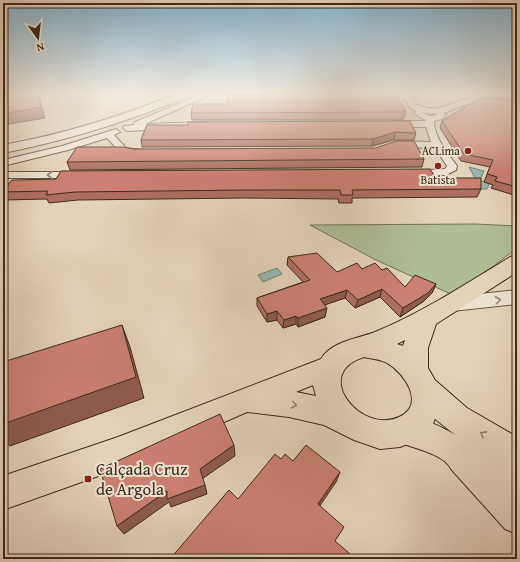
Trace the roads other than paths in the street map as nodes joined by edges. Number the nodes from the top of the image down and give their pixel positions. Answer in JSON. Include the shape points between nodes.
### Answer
{"nodes":[{"id":1,"x":116,"y":120,"type":"edge"},
{"id":2,"x":145,"y":120,"type":"edge"},
{"id":3,"x":163,"y":120,"type":"edge"},
{"id":4,"x":414,"y":120,"type":"edge"},
{"id":5,"x":432,"y":120,"type":"edge"},
{"id":6,"x":383,"y":124,"type":"edge"},
{"id":7,"x":169,"y":125,"type":"junction"},
{"id":8,"x":216,"y":125,"type":"edge"},
{"id":9,"x":127,"y":128,"type":"junction"},
{"id":10,"x":109,"y":135,"type":"junction"},
{"id":11,"x":439,"y":145,"type":"junction"},
{"id":12,"x":387,"y":147,"type":"edge"},
{"id":13,"x":3,"y":149,"type":"edge"},
{"id":14,"x":145,"y":152,"type":"edge"},
{"id":15,"x":3,"y":163,"type":"edge"},
{"id":16,"x":406,"y":173,"type":"edge"},
{"id":17,"x":3,"y":175,"type":"edge"},
{"id":18,"x":89,"y":175,"type":"edge"},
{"id":19,"x":517,"y":262,"type":"edge"},
{"id":20,"x":517,"y":297,"type":"edge"},
{"id":21,"x":452,"y":304,"type":"junction"},
{"id":22,"x":425,"y":320,"type":"junction"},
{"id":23,"x":365,"y":347,"type":"junction"},
{"id":24,"x":330,"y":367,"type":"junction"},
{"id":25,"x":420,"y":380,"type":"junction"},
{"id":26,"x":242,"y":401,"type":"junction"},
{"id":27,"x":346,"y":420,"type":"junction"},
{"id":28,"x":406,"y":431,"type":"junction"},
{"id":29,"x":456,"y":451,"type":"junction"},
{"id":30,"x":517,"y":454,"type":"edge"},
{"id":31,"x":517,"y":483,"type":"edge"},
{"id":32,"x":5,"y":495,"type":"edge"},
{"id":33,"x":517,"y":517,"type":"edge"}],
"edges":[{"from":1,"to":13,"type":"street","via":[[61,138]]},
{"from":2,"to":9,"type":"street"},
{"from":3,"to":7,"type":"street"},
{"from":4,"to":6,"type":"street"},
{"from":5,"to":11,"type":"street","via":[[431,131]]},
{"from":7,"to":8,"type":"street"},
{"from":7,"to":9,"type":"street"},
{"from":9,"to":10,"type":"street"},
{"from":10,"to":14,"type":"street","via":[[123,150]]},
{"from":10,"to":15,"type":"street"},
{"from":11,"to":12,"type":"street","via":[[394,144]]},
{"from":11,"to":16,"type":"street","via":[[452,166],[451,170]]},
{"from":18,"to":17,"type":"street","one_way":true},
{"from":19,"to":21,"type":"main road"},
{"from":21,"to":20,"type":"street","one_way":true},
{"from":21,"to":22,"type":"main road"},
{"from":22,"to":23,"type":"main road"},
{"from":22,"to":25,"type":"main road","via":[[415,348]]},
{"from":23,"to":24,"type":"main road","via":[[344,353]]},
{"from":23,"to":25,"type":"main road","via":[[383,349],[400,357]]},
{"from":24,"to":26,"type":"main road"},
{"from":24,"to":27,"type":"main road","via":[[326,384],[332,403]]},
{"from":25,"to":28,"type":"main road","via":[[427,402],[424,414]]},
{"from":30,"to":25,"type":"main road","one_way":true,"via":[[463,423],[436,402]]},
{"from":26,"to":27,"type":"main road","one_way":true,"via":[[286,402]]},
{"from":26,"to":32,"type":"main road","via":[[118,453]]},
{"from":27,"to":28,"type":"main road","via":[[365,431],[386,435]]},
{"from":28,"to":29,"type":"main road","via":[[425,435]]},
{"from":29,"to":31,"type":"main road","via":[[479,459]]},
{"from":29,"to":33,"type":"main road"}]}
